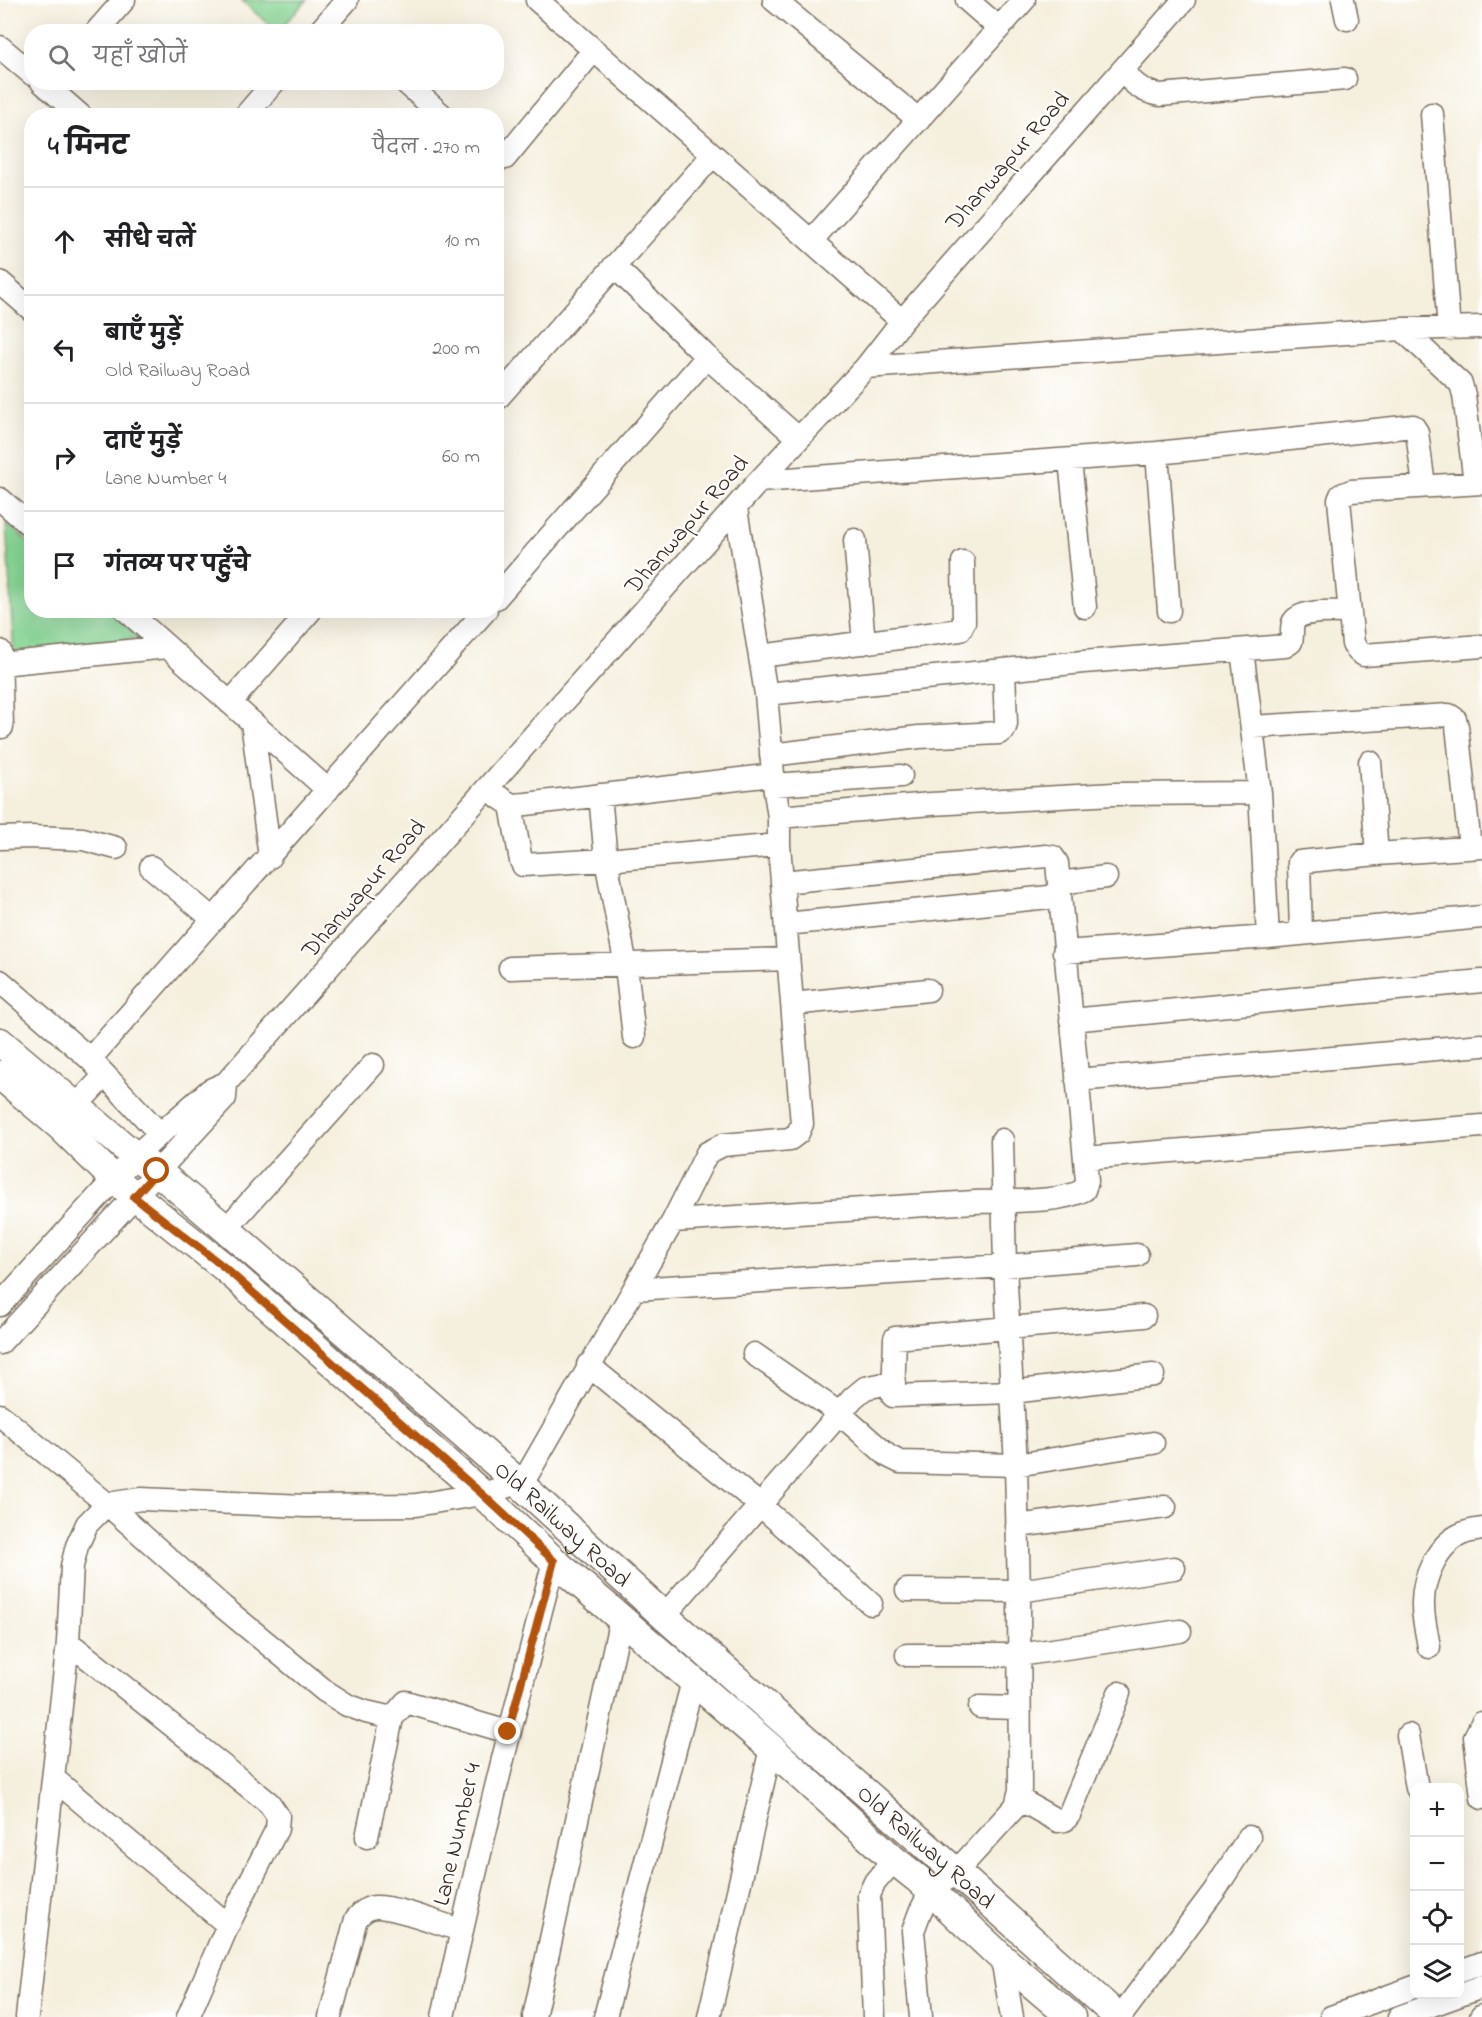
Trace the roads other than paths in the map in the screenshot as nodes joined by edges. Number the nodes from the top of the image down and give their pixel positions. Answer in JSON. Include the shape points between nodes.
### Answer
{"nodes":[{"id":1,"x":124,"y":0,"type":"edge"},
{"id":2,"x":347,"y":0,"type":"edge"},
{"id":3,"x":774,"y":0,"type":"edge"},
{"id":4,"x":967,"y":0,"type":"edge"},
{"id":5,"x":1024,"y":0,"type":"edge"},
{"id":6,"x":1184,"y":0,"type":"edge"},
{"id":7,"x":545,"y":3,"type":"edge"},
{"id":8,"x":103,"y":24,"type":"edge"},
{"id":9,"x":334,"y":24,"type":"edge"},
{"id":10,"x":999,"y":28,"type":"junction"},
{"id":11,"x":0,"y":47,"type":"edge"},
{"id":12,"x":593,"y":51,"type":"junction"},
{"id":13,"x":24,"y":67,"type":"edge"},
{"id":14,"x":1122,"y":71,"type":"junction"},
{"id":15,"x":1345,"y":78,"type":"dead end"},
{"id":16,"x":52,"y":90,"type":"edge"},
{"id":17,"x":267,"y":90,"type":"edge"},
{"id":18,"x":414,"y":90,"type":"edge"},
{"id":19,"x":72,"y":108,"type":"edge"},
{"id":20,"x":252,"y":108,"type":"edge"},
{"id":21,"x":434,"y":108,"type":"edge"},
{"id":22,"x":1432,"y":114,"type":"dead end"},
{"id":23,"x":918,"y":120,"type":"junction"},
{"id":24,"x":713,"y":155,"type":"junction"},
{"id":25,"x":504,"y":158,"type":"edge"},
{"id":26,"x":811,"y":241,"type":"junction"},
{"id":27,"x":614,"y":266,"type":"junction"},
{"id":28,"x":902,"y":321,"type":"junction"},
{"id":29,"x":1482,"y":327,"type":"edge"},
{"id":30,"x":1449,"y":329,"type":"junction"},
{"id":31,"x":1402,"y":330,"type":"junction"},
{"id":32,"x":708,"y":357,"type":"junction"},
{"id":33,"x":866,"y":367,"type":"junction"},
{"id":34,"x":1472,"y":383,"type":"edge"},
{"id":35,"x":504,"y":389,"type":"edge"},
{"id":36,"x":1475,"y":428,"type":"edge"},
{"id":37,"x":798,"y":438,"type":"junction"},
{"id":38,"x":1157,"y":453,"type":"junction"},
{"id":39,"x":1070,"y":460,"type":"junction"},
{"id":40,"x":759,"y":481,"type":"junction"},
{"id":41,"x":1478,"y":483,"type":"edge"},
{"id":42,"x":1424,"y":486,"type":"junction"},
{"id":43,"x":0,"y":499,"type":"edge"},
{"id":44,"x":736,"y":509,"type":"junction"},
{"id":45,"x":24,"y":520,"type":"edge"},
{"id":46,"x":855,"y":540,"type":"dead end"},
{"id":47,"x":963,"y":562,"type":"dead end"},
{"id":48,"x":504,"y":589,"type":"edge"},
{"id":49,"x":1085,"y":607,"type":"dead end"},
{"id":50,"x":1169,"y":611,"type":"dead end"},
{"id":51,"x":1349,"y":612,"type":"junction"},
{"id":52,"x":136,"y":618,"type":"edge"},
{"id":53,"x":304,"y":618,"type":"edge"},
{"id":54,"x":479,"y":618,"type":"edge"},
{"id":55,"x":864,"y":643,"type":"junction"},
{"id":56,"x":1482,"y":646,"type":"edge"},
{"id":57,"x":167,"y":647,"type":"junction"},
{"id":58,"x":1242,"y":650,"type":"junction"},
{"id":59,"x":760,"y":656,"type":"junction"},
{"id":60,"x":1,"y":657,"type":"edge"},
{"id":61,"x":1004,"y":670,"type":"junction"},
{"id":62,"x":766,"y":694,"type":"junction"},
{"id":63,"x":230,"y":703,"type":"junction"},
{"id":64,"x":252,"y":722,"type":"junction"},
{"id":65,"x":2,"y":727,"type":"dead end"},
{"id":66,"x":1252,"y":727,"type":"junction"},
{"id":67,"x":1370,"y":762,"type":"dead end"},
{"id":68,"x":772,"y":772,"type":"junction"},
{"id":69,"x":900,"y":776,"type":"dead end"},
{"id":70,"x":486,"y":789,"type":"junction"},
{"id":71,"x":328,"y":790,"type":"junction"},
{"id":72,"x":1260,"y":793,"type":"junction"},
{"id":73,"x":600,"y":795,"type":"junction"},
{"id":74,"x":511,"y":805,"type":"junction"},
{"id":75,"x":779,"y":817,"type":"junction"},
{"id":76,"x":0,"y":838,"type":"edge"},
{"id":77,"x":779,"y":845,"type":"junction"},
{"id":78,"x":1476,"y":847,"type":"edge"},
{"id":79,"x":117,"y":848,"type":"dead end"},
{"id":80,"x":1377,"y":854,"type":"junction"},
{"id":81,"x":270,"y":857,"type":"junction"},
{"id":82,"x":606,"y":860,"type":"junction"},
{"id":83,"x":152,"y":867,"type":"dead end"},
{"id":84,"x":1107,"y":877,"type":"dead end"},
{"id":85,"x":782,"y":882,"type":"junction"},
{"id":86,"x":1059,"y":890,"type":"junction"},
{"id":87,"x":1482,"y":916,"type":"edge"},
{"id":88,"x":214,"y":920,"type":"junction"},
{"id":89,"x":786,"y":924,"type":"junction"},
{"id":90,"x":1301,"y":934,"type":"junction"},
{"id":91,"x":1268,"y":937,"type":"junction"},
{"id":92,"x":1064,"y":952,"type":"junction"},
{"id":93,"x":788,"y":959,"type":"junction"},
{"id":94,"x":626,"y":966,"type":"junction"},
{"id":95,"x":510,"y":968,"type":"dead end"},
{"id":96,"x":0,"y":981,"type":"edge"},
{"id":97,"x":1482,"y":981,"type":"edge"},
{"id":98,"x":928,"y":990,"type":"dead end"},
{"id":99,"x":792,"y":1004,"type":"junction"},
{"id":100,"x":1071,"y":1020,"type":"junction"},
{"id":101,"x":634,"y":1037,"type":"dead end"},
{"id":102,"x":0,"y":1042,"type":"edge"},
{"id":103,"x":1482,"y":1045,"type":"edge"},
{"id":104,"x":373,"y":1065,"type":"dead end"},
{"id":105,"x":97,"y":1067,"type":"junction"},
{"id":106,"x":0,"y":1076,"type":"edge"},
{"id":107,"x":1077,"y":1080,"type":"junction"},
{"id":108,"x":226,"y":1083,"type":"junction"},
{"id":109,"x":76,"y":1106,"type":"junction"},
{"id":110,"x":1482,"y":1126,"type":"edge"},
{"id":111,"x":160,"y":1134,"type":"junction"},
{"id":112,"x":1002,"y":1140,"type":"dead end"},
{"id":113,"x":1085,"y":1158,"type":"junction"},
{"id":114,"x":146,"y":1163,"type":"junction"},
{"id":115,"x":124,"y":1188,"type":"junction"},
{"id":116,"x":1004,"y":1200,"type":"junction"},
{"id":117,"x":673,"y":1221,"type":"junction"},
{"id":118,"x":226,"y":1229,"type":"junction"},
{"id":119,"x":1137,"y":1255,"type":"dead end"},
{"id":120,"x":1005,"y":1266,"type":"junction"},
{"id":121,"x":634,"y":1289,"type":"junction"},
{"id":122,"x":0,"y":1305,"type":"edge"},
{"id":123,"x":1144,"y":1316,"type":"dead end"},
{"id":124,"x":1009,"y":1329,"type":"junction"},
{"id":125,"x":0,"y":1343,"type":"edge"},
{"id":126,"x":754,"y":1354,"type":"dead end"},
{"id":127,"x":588,"y":1365,"type":"junction"},
{"id":128,"x":1153,"y":1375,"type":"dead end"},
{"id":129,"x":894,"y":1382,"type":"junction"},
{"id":130,"x":1012,"y":1392,"type":"junction"},
{"id":131,"x":840,"y":1413,"type":"junction"},
{"id":132,"x":0,"y":1417,"type":"edge"},
{"id":133,"x":1153,"y":1443,"type":"dead end"},
{"id":134,"x":1016,"y":1465,"type":"junction"},
{"id":135,"x":519,"y":1483,"type":"junction"},
{"id":136,"x":482,"y":1494,"type":"junction"},
{"id":137,"x":107,"y":1504,"type":"junction"},
{"id":138,"x":760,"y":1505,"type":"junction"},
{"id":139,"x":1165,"y":1507,"type":"dead end"},
{"id":140,"x":1017,"y":1526,"type":"junction"},
{"id":141,"x":1482,"y":1529,"type":"edge"},
{"id":142,"x":554,"y":1561,"type":"junction"},
{"id":143,"x":1174,"y":1568,"type":"dead end"},
{"id":144,"x":907,"y":1590,"type":"dead end"},
{"id":145,"x":1019,"y":1591,"type":"junction"},
{"id":146,"x":871,"y":1604,"type":"dead end"},
{"id":147,"x":664,"y":1616,"type":"junction"},
{"id":148,"x":621,"y":1618,"type":"junction"},
{"id":149,"x":1180,"y":1631,"type":"dead end"},
{"id":150,"x":68,"y":1642,"type":"junction"},
{"id":151,"x":1429,"y":1647,"type":"dead end"},
{"id":152,"x":907,"y":1655,"type":"dead end"},
{"id":153,"x":1018,"y":1655,"type":"junction"},
{"id":154,"x":693,"y":1681,"type":"junction"},
{"id":155,"x":1119,"y":1693,"type":"dead end"},
{"id":156,"x":980,"y":1707,"type":"dead end"},
{"id":157,"x":1019,"y":1708,"type":"junction"},
{"id":158,"x":392,"y":1718,"type":"junction"},
{"id":159,"x":1482,"y":1723,"type":"edge"},
{"id":160,"x":508,"y":1732,"type":"junction"},
{"id":161,"x":1408,"y":1735,"type":"dead end"},
{"id":162,"x":771,"y":1748,"type":"junction"},
{"id":163,"x":53,"y":1778,"type":"junction"},
{"id":164,"x":1416,"y":1783,"type":"edge"},
{"id":165,"x":1482,"y":1798,"type":"edge"},
{"id":166,"x":1019,"y":1799,"type":"junction"},
{"id":167,"x":368,"y":1837,"type":"dead end"},
{"id":168,"x":1249,"y":1837,"type":"dead end"},
{"id":169,"x":894,"y":1860,"type":"junction"},
{"id":170,"x":956,"y":1872,"type":"junction"},
{"id":171,"x":931,"y":1891,"type":"junction"},
{"id":172,"x":228,"y":1925,"type":"junction"},
{"id":173,"x":461,"y":1930,"type":"junction"},
{"id":174,"x":1002,"y":1958,"type":"junction"},
{"id":175,"x":1482,"y":1963,"type":"edge"},
{"id":176,"x":1464,"y":1970,"type":"edge"},
{"id":177,"x":1482,"y":1987,"type":"edge"},
{"id":178,"x":1410,"y":1988,"type":"edge"},
{"id":179,"x":27,"y":2017,"type":"edge"},
{"id":180,"x":188,"y":2017,"type":"edge"},
{"id":181,"x":330,"y":2017,"type":"edge"},
{"id":182,"x":443,"y":2017,"type":"edge"},
{"id":183,"x":534,"y":2017,"type":"edge"},
{"id":184,"x":605,"y":2017,"type":"edge"},
{"id":185,"x":709,"y":2017,"type":"edge"},
{"id":186,"x":874,"y":2017,"type":"edge"},
{"id":187,"x":921,"y":2017,"type":"edge"},
{"id":188,"x":1012,"y":2017,"type":"edge"},
{"id":189,"x":1071,"y":2017,"type":"edge"},
{"id":190,"x":1119,"y":2017,"type":"edge"},
{"id":191,"x":1331,"y":2017,"type":"edge"},
{"id":192,"x":1399,"y":2017,"type":"edge"}],
"edges":[{"from":1,"to":8,"type":"street"},
{"from":2,"to":9,"type":"street"},
{"from":3,"to":23,"type":"street"},
{"from":4,"to":10,"type":"street"},
{"from":5,"to":10,"type":"street"},
{"from":6,"to":14,"type":"street","name":"Dhanwapur Road"},
{"from":7,"to":12,"type":"street"},
{"from":10,"to":23,"type":"street"},
{"from":11,"to":13,"type":"street"},
{"from":12,"to":24,"type":"street"},
{"from":12,"to":25,"type":"street"},
{"from":14,"to":15,"type":"street","via":[[1137,87],[1160,95]]},
{"from":14,"to":28,"type":"street","name":"Dhanwapur Road"},
{"from":16,"to":19,"type":"street"},
{"from":17,"to":20,"type":"street"},
{"from":18,"to":21,"type":"street"},
{"from":22,"to":30,"type":"street"},
{"from":23,"to":26,"type":"street"},
{"from":24,"to":26,"type":"street"},
{"from":24,"to":27,"type":"street"},
{"from":26,"to":28,"type":"street"},
{"from":27,"to":32,"type":"street"},
{"from":27,"to":35,"type":"street"},
{"from":28,"to":33,"type":"street","name":"Dhanwapur Road"},
{"from":29,"to":30,"type":"street"},
{"from":30,"to":31,"type":"street"},
{"from":31,"to":33,"type":"street"},
{"from":31,"to":34,"type":"street"},
{"from":32,"to":37,"type":"street"},
{"from":32,"to":48,"type":"street"},
{"from":33,"to":37,"type":"street","name":"Dhanwapur Road"},
{"from":34,"to":36,"type":"street"},
{"from":36,"to":41,"type":"street"},
{"from":37,"to":40,"type":"street","name":"Dhanwapur Road"},
{"from":38,"to":39,"type":"street"},
{"from":38,"to":42,"type":"street","via":[[1413,426]]},
{"from":38,"to":50,"type":"street"},
{"from":39,"to":40,"type":"street"},
{"from":39,"to":49,"type":"street"},
{"from":40,"to":44,"type":"street","name":"Dhanwapur Road"},
{"from":41,"to":42,"type":"street"},
{"from":42,"to":51,"type":"street","via":[[1341,495]]},
{"from":43,"to":45,"type":"street"},
{"from":44,"to":59,"type":"street"},
{"from":44,"to":70,"type":"street","name":"Dhanwapur Road"},
{"from":46,"to":55,"type":"street"},
{"from":47,"to":55,"type":"street","via":[[964,622],[960,630]]},
{"from":51,"to":56,"type":"street","via":[[1353,644],[1364,655]]},
{"from":51,"to":58,"type":"street","via":[[1305,613],[1297,617],[1291,642],[1285,646]]},
{"from":52,"to":57,"type":"street"},
{"from":53,"to":63,"type":"street"},
{"from":54,"to":71,"type":"street"},
{"from":55,"to":59,"type":"street"},
{"from":57,"to":60,"type":"street"},
{"from":57,"to":63,"type":"street"},
{"from":58,"to":61,"type":"street"},
{"from":58,"to":66,"type":"street"},
{"from":59,"to":62,"type":"street"},
{"from":60,"to":65,"type":"street"},
{"from":61,"to":62,"type":"street"},
{"from":61,"to":68,"type":"street","via":[[1006,724],[999,733],[919,737]]},
{"from":62,"to":68,"type":"street"},
{"from":63,"to":64,"type":"street"},
{"from":64,"to":71,"type":"street"},
{"from":64,"to":81,"type":"street"},
{"from":66,"to":72,"type":"street"},
{"from":66,"to":78,"type":"street","via":[[1449,715],[1457,726]]},
{"from":67,"to":80,"type":"street"},
{"from":68,"to":69,"type":"street"},
{"from":68,"to":73,"type":"street"},
{"from":68,"to":75,"type":"street"},
{"from":70,"to":74,"type":"street"},
{"from":70,"to":108,"type":"street","name":"Dhanwapur Road"},
{"from":71,"to":81,"type":"street"},
{"from":72,"to":75,"type":"street","via":[[1114,794]]},
{"from":72,"to":91,"type":"street"},
{"from":73,"to":74,"type":"street"},
{"from":73,"to":82,"type":"street"},
{"from":74,"to":82,"type":"street","via":[[523,865]]},
{"from":75,"to":77,"type":"street"},
{"from":76,"to":79,"type":"street","via":[[83,839]]},
{"from":77,"to":82,"type":"street"},
{"from":77,"to":85,"type":"street"},
{"from":78,"to":80,"type":"street"},
{"from":80,"to":90,"type":"street","via":[[1299,862]]},
{"from":81,"to":88,"type":"street"},
{"from":82,"to":94,"type":"street"},
{"from":83,"to":88,"type":"street"},
{"from":84,"to":86,"type":"street"},
{"from":85,"to":86,"type":"street","via":[[1046,856],[1057,863]]},
{"from":85,"to":89,"type":"street"},
{"from":86,"to":89,"type":"street"},
{"from":86,"to":92,"type":"street"},
{"from":87,"to":90,"type":"street"},
{"from":88,"to":105,"type":"street"},
{"from":89,"to":93,"type":"street"},
{"from":90,"to":91,"type":"street"},
{"from":91,"to":92,"type":"street"},
{"from":92,"to":100,"type":"street"},
{"from":93,"to":94,"type":"street"},
{"from":93,"to":99,"type":"street"},
{"from":94,"to":95,"type":"street"},
{"from":94,"to":101,"type":"street"},
{"from":96,"to":105,"type":"street"},
{"from":97,"to":100,"type":"street"},
{"from":98,"to":99,"type":"street"},
{"from":99,"to":117,"type":"street","via":[[802,1124],[798,1133],[779,1141],[723,1145],[707,1153]]},
{"from":100,"to":107,"type":"street"},
{"from":102,"to":109,"type":"main road","name":"Old Railway Road"},
{"from":103,"to":107,"type":"street"},
{"from":104,"to":118,"type":"street"},
{"from":105,"to":109,"type":"street"},
{"from":105,"to":111,"type":"street"},
{"from":106,"to":115,"type":"main road","name":"Old Railway Road","via":[[60,1126]]},
{"from":107,"to":113,"type":"street"},
{"from":108,"to":111,"type":"street","name":"Dhanwapur Road","via":[[210,1090]]},
{"from":108,"to":114,"type":"street","name":"Dhanwapur Road","via":[[225,1098]]},
{"from":109,"to":114,"type":"main road","name":"Old Railway Road"},
{"from":110,"to":113,"type":"street"},
{"from":111,"to":114,"type":"street","name":"Dhanwapur Road"},
{"from":112,"to":116,"type":"street"},
{"from":113,"to":116,"type":"street","via":[[1087,1182],[1084,1190],[1074,1196]]},
{"from":114,"to":115,"type":"street"},
{"from":114,"to":118,"type":"main road","name":"Old Railway Road"},
{"from":115,"to":122,"type":"street"},
{"from":115,"to":125,"type":"street"},
{"from":115,"to":136,"type":"main road","name":"Old Railway Road","via":[[224,1267]]},
{"from":116,"to":117,"type":"street"},
{"from":116,"to":120,"type":"street"},
{"from":117,"to":121,"type":"street"},
{"from":118,"to":135,"type":"main road","name":"Old Railway Road"},
{"from":119,"to":120,"type":"street"},
{"from":120,"to":121,"type":"street"},
{"from":120,"to":124,"type":"street"},
{"from":121,"to":127,"type":"street"},
{"from":123,"to":124,"type":"street"},
{"from":124,"to":129,"type":"street","via":[[895,1338]]},
{"from":124,"to":130,"type":"street"},
{"from":126,"to":131,"type":"street"},
{"from":127,"to":135,"type":"street","via":[[526,1478]]},
{"from":127,"to":138,"type":"street"},
{"from":128,"to":130,"type":"street"},
{"from":129,"to":130,"type":"street","via":[[893,1396]]},
{"from":129,"to":131,"type":"street","via":[[858,1392]]},
{"from":130,"to":134,"type":"street"},
{"from":131,"to":134,"type":"street","via":[[900,1462]]},
{"from":131,"to":138,"type":"street"},
{"from":132,"to":137,"type":"street"},
{"from":133,"to":134,"type":"street"},
{"from":134,"to":140,"type":"street"},
{"from":135,"to":136,"type":"street"},
{"from":135,"to":147,"type":"main road","name":"Old Railway Road"},
{"from":136,"to":137,"type":"street","via":[[405,1505],[305,1506],[141,1499]]},
{"from":136,"to":142,"type":"main road","name":"Old Railway Road"},
{"from":137,"to":150,"type":"street","via":[[87,1524],[77,1546],[71,1576]]},
{"from":137,"to":158,"type":"street","via":[[325,1691],[347,1705]]},
{"from":138,"to":146,"type":"street"},
{"from":138,"to":147,"type":"street"},
{"from":139,"to":140,"type":"street"},
{"from":140,"to":145,"type":"street"},
{"from":141,"to":151,"type":"street","via":[[1448,1542],[1436,1557],[1424,1586]]},
{"from":142,"to":148,"type":"main road","name":"Old Railway Road"},
{"from":142,"to":160,"type":"street","name":"Lane Number 4"},
{"from":143,"to":145,"type":"street"},
{"from":144,"to":145,"type":"street"},
{"from":145,"to":153,"type":"street"},
{"from":147,"to":170,"type":"main road","name":"Old Railway Road"},
{"from":148,"to":154,"type":"main road","name":"Old Railway Road"},
{"from":148,"to":183,"type":"street"},
{"from":149,"to":153,"type":"street"},
{"from":150,"to":163,"type":"street"},
{"from":150,"to":172,"type":"street","via":[[269,1803],[278,1816],[277,1829]]},
{"from":152,"to":153,"type":"street"},
{"from":153,"to":157,"type":"street"},
{"from":154,"to":162,"type":"main road","name":"Old Railway Road"},
{"from":154,"to":184,"type":"street"},
{"from":155,"to":166,"type":"street","via":[[1065,1820],[1058,1821]]},
{"from":156,"to":157,"type":"street"},
{"from":157,"to":166,"type":"street"},
{"from":158,"to":160,"type":"street","via":[[406,1702]]},
{"from":158,"to":167,"type":"street"},
{"from":159,"to":165,"type":"street","via":[[1475,1737]]},
{"from":160,"to":173,"type":"street","name":"Lane Number 4"},
{"from":161,"to":164,"type":"street"},
{"from":162,"to":169,"type":"main road","name":"Old Railway Road"},
{"from":162,"to":185,"type":"street"},
{"from":163,"to":172,"type":"street"},
{"from":163,"to":179,"type":"street"},
{"from":166,"to":170,"type":"street"},
{"from":168,"to":190,"type":"street","via":[[1215,1890]]},
{"from":169,"to":171,"type":"main road","name":"Old Railway Road"},
{"from":169,"to":186,"type":"street","via":[[869,1895]]},
{"from":170,"to":171,"type":"street"},
{"from":170,"to":190,"type":"main road","name":"Old Railway Road"},
{"from":171,"to":174,"type":"main road","name":"Old Railway Road"},
{"from":171,"to":187,"type":"street","via":[[913,1931]]},
{"from":172,"to":180,"type":"street"},
{"from":173,"to":181,"type":"street","via":[[396,1910],[374,1907],[363,1911],[356,1919]]},
{"from":173,"to":182,"type":"street","name":"Lane Number 4"},
{"from":174,"to":188,"type":"street"},
{"from":174,"to":189,"type":"main road","name":"Old Railway Road"},
{"from":175,"to":176,"type":"street"},
{"from":177,"to":192,"type":"street"},
{"from":178,"to":191,"type":"street"}]}
